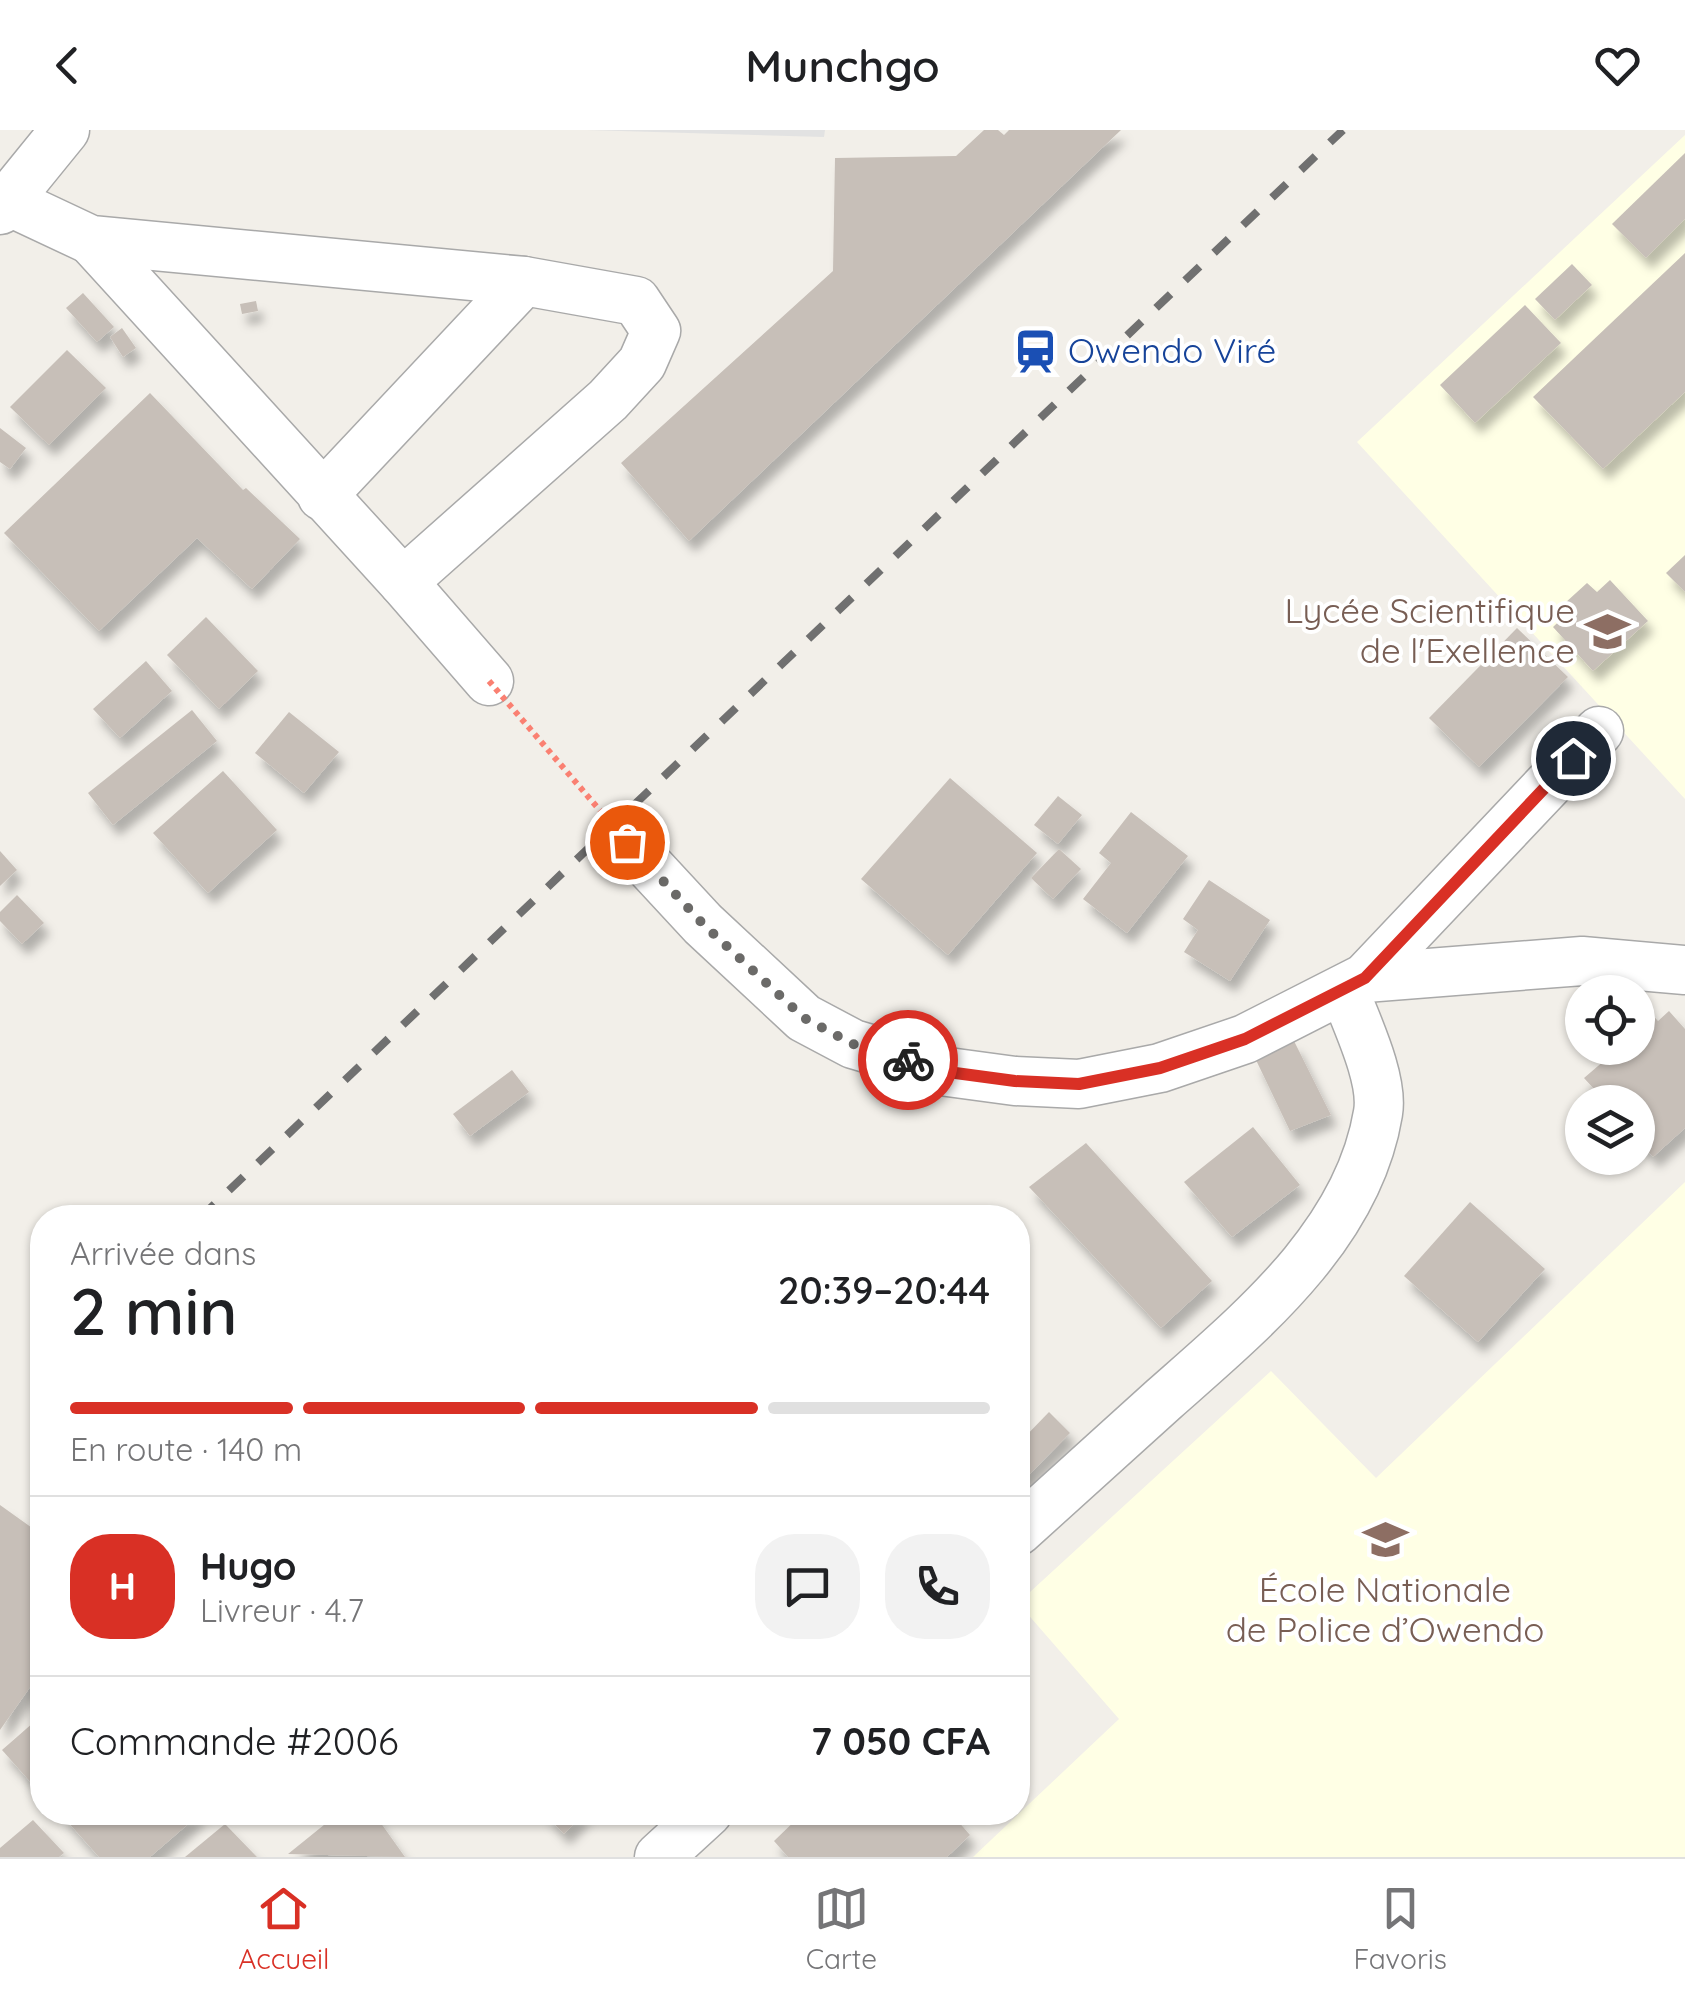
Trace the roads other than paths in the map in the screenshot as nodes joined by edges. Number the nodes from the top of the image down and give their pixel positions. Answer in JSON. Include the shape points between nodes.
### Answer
{"nodes":[{"id":1,"x":65,"y":130,"type":"edge"},
{"id":2,"x":4,"y":205,"type":"edge"},
{"id":3,"x":91,"y":240,"type":"junction"},
{"id":4,"x":524,"y":281,"type":"junction"},
{"id":5,"x":322,"y":496,"type":"junction"},
{"id":6,"x":404,"y":582,"type":"junction"},
{"id":7,"x":489,"y":681,"type":"road end"},
{"id":8,"x":1599,"y":730,"type":"dead end"},
{"id":9,"x":627,"y":842,"type":"road end"},
{"id":10,"x":1685,"y":970,"type":"edge"},
{"id":11,"x":1354,"y":984,"type":"junction"},
{"id":12,"x":1030,"y":1520,"type":"edge"},
{"id":13,"x":694,"y":1825,"type":"edge"},
{"id":14,"x":660,"y":1857,"type":"edge"}],
"edges":[{"from":1,"to":2,"type":"street"},
{"from":2,"to":3,"type":"street"},
{"from":3,"to":4,"type":"street"},
{"from":3,"to":5,"type":"street"},
{"from":4,"to":5,"type":"street"},
{"from":4,"to":6,"type":"street","via":[[636,301],[656,332],[642,363],[608,400]]},
{"from":5,"to":6,"type":"street"},
{"from":6,"to":7,"type":"street"},
{"from":8,"to":11,"type":"street"},
{"from":9,"to":11,"type":"street","via":[[804,1018],[853,1044],[948,1072],[1079,1084],[1160,1068],[1245,1039]]},
{"from":10,"to":11,"type":"street","via":[[1582,961]]},
{"from":11,"to":12,"type":"street","via":[[1379,1110],[1357,1182],[1263,1311]]},
{"from":13,"to":14,"type":"street"}]}
